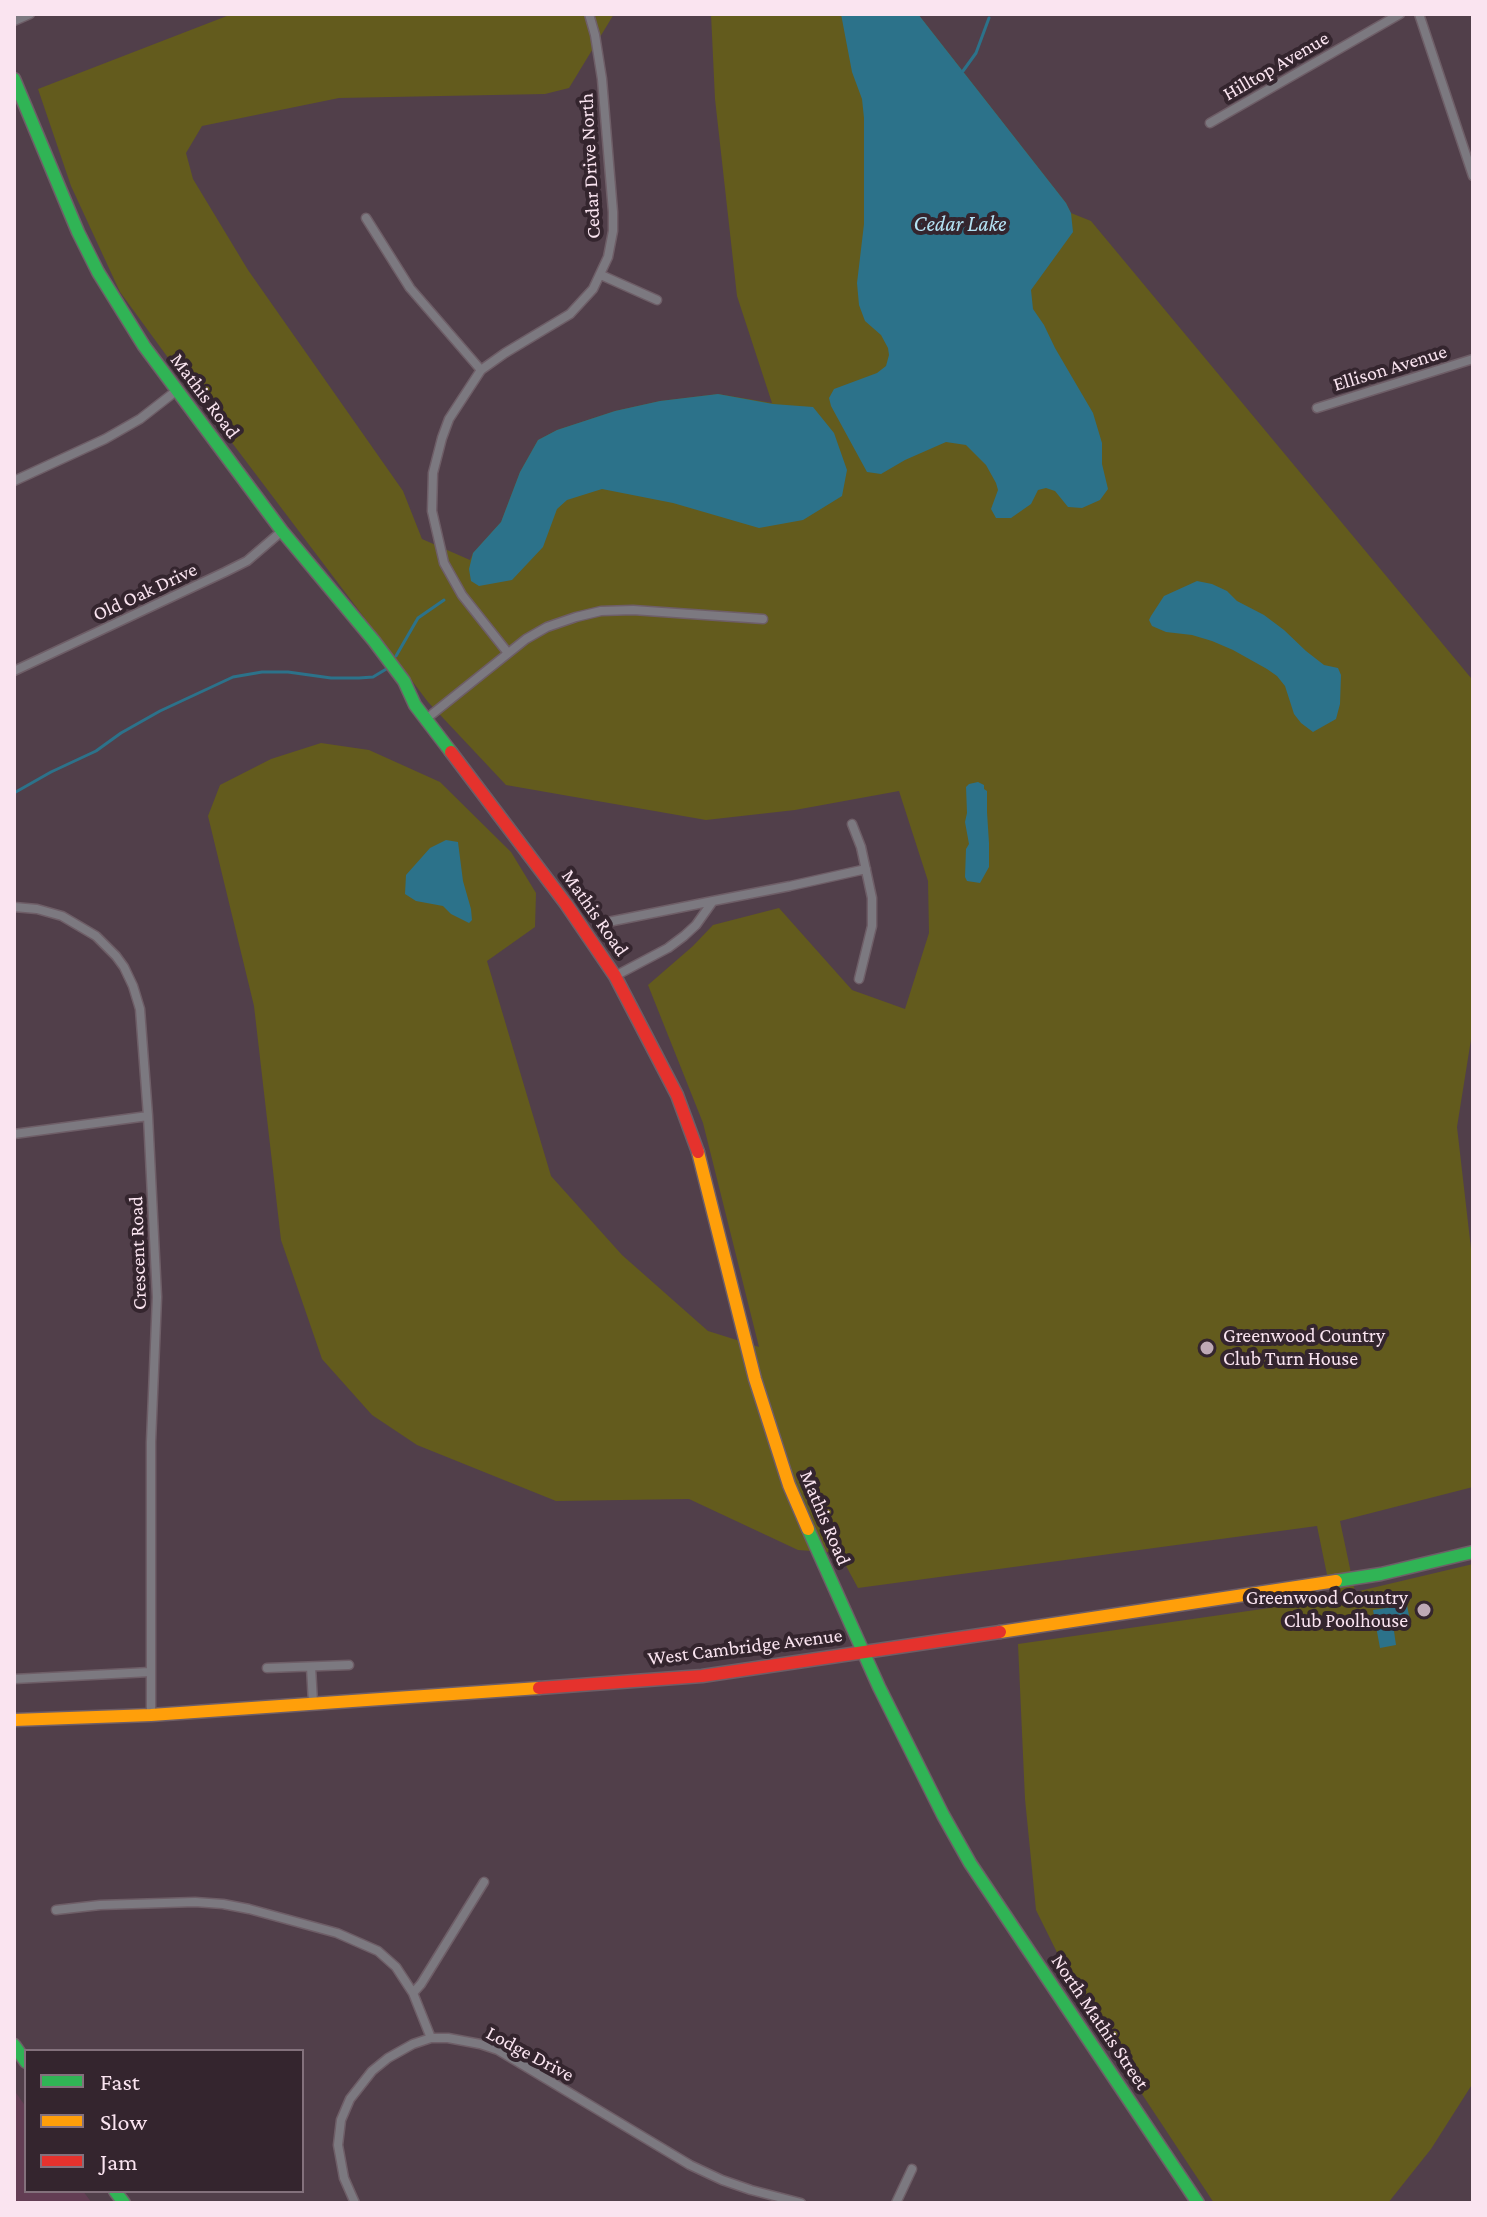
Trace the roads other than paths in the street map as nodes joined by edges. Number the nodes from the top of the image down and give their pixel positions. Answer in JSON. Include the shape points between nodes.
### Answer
{"nodes":[{"id":1,"x":30,"y":14,"type":"edge"},
{"id":2,"x":589,"y":14,"type":"edge"},
{"id":3,"x":1400,"y":14,"type":"edge"},
{"id":4,"x":1419,"y":14,"type":"edge"},
{"id":5,"x":14,"y":21,"type":"edge"},
{"id":6,"x":14,"y":79,"type":"edge"},
{"id":7,"x":1210,"y":123,"type":"dead end"},
{"id":8,"x":1473,"y":137,"type":"edge"},
{"id":9,"x":1461,"y":141,"type":"junction"},
{"id":10,"x":1473,"y":176,"type":"edge"},
{"id":11,"x":366,"y":218,"type":"dead end"},
{"id":12,"x":601,"y":275,"type":"junction"},
{"id":13,"x":657,"y":300,"type":"dead end"},
{"id":14,"x":1473,"y":359,"type":"edge"},
{"id":15,"x":481,"y":370,"type":"junction"},
{"id":16,"x":176,"y":391,"type":"junction"},
{"id":17,"x":1317,"y":408,"type":"dead end"},
{"id":18,"x":14,"y":481,"type":"edge"},
{"id":19,"x":282,"y":531,"type":"junction"},
{"id":20,"x":763,"y":619,"type":"dead end"},
{"id":21,"x":508,"y":653,"type":"junction"},
{"id":22,"x":14,"y":671,"type":"edge"},
{"id":23,"x":426,"y":719,"type":"junction"},
{"id":24,"x":852,"y":824,"type":"dead end"},
{"id":25,"x":866,"y":869,"type":"junction"},
{"id":26,"x":713,"y":901,"type":"junction"},
{"id":27,"x":14,"y":907,"type":"edge"},
{"id":28,"x":608,"y":922,"type":"dead end"},
{"id":29,"x":615,"y":976,"type":"junction"},
{"id":30,"x":859,"y":979,"type":"dead end"},
{"id":31,"x":148,"y":1116,"type":"junction"},
{"id":32,"x":14,"y":1134,"type":"edge"},
{"id":33,"x":1473,"y":1552,"type":"edge"},
{"id":34,"x":863,"y":1653,"type":"junction"},
{"id":35,"x":349,"y":1665,"type":"dead end"},
{"id":36,"x":311,"y":1667,"type":"junction"},
{"id":37,"x":267,"y":1668,"type":"dead end"},
{"id":38,"x":150,"y":1672,"type":"junction"},
{"id":39,"x":14,"y":1679,"type":"edge"},
{"id":40,"x":313,"y":1703,"type":"junction"},
{"id":41,"x":151,"y":1715,"type":"junction"},
{"id":42,"x":14,"y":1720,"type":"edge"},
{"id":43,"x":970,"y":1863,"type":"joint"},
{"id":44,"x":484,"y":1882,"type":"dead end"},
{"id":45,"x":56,"y":1910,"type":"dead end"},
{"id":46,"x":413,"y":1993,"type":"junction"},
{"id":47,"x":431,"y":2038,"type":"junction"},
{"id":48,"x":912,"y":2169,"type":"dead end"},
{"id":49,"x":355,"y":2203,"type":"edge"},
{"id":50,"x":801,"y":2203,"type":"edge"},
{"id":51,"x":896,"y":2203,"type":"edge"},
{"id":52,"x":1198,"y":2203,"type":"edge"}],
"edges":[{"from":1,"to":5,"type":"street"},
{"from":2,"to":12,"type":"street","name":"Cedar Drive North","via":[[602,79],[613,212]]},
{"from":3,"to":7,"type":"street","name":"Hilltop Avenue"},
{"from":4,"to":9,"type":"street"},
{"from":6,"to":16,"type":"street","name":"Mathis Road","via":[[98,272]]},
{"from":8,"to":9,"type":"street"},
{"from":9,"to":10,"type":"street"},
{"from":11,"to":15,"type":"street","via":[[410,288]]},
{"from":12,"to":13,"type":"street"},
{"from":12,"to":15,"type":"street","name":"Cedar Drive North","via":[[570,314]]},
{"from":14,"to":17,"type":"street","name":"Ellison Avenue"},
{"from":15,"to":21,"type":"street","name":"Cedar Drive North","via":[[442,438],[433,473],[432,511],[451,576]]},
{"from":16,"to":18,"type":"street","via":[[105,439]]},
{"from":16,"to":19,"type":"street","name":"Mathis Road"},
{"from":19,"to":22,"type":"street","name":"Old Oak Drive","via":[[247,561]]},
{"from":19,"to":23,"type":"street","name":"Mathis Road","via":[[374,641]]},
{"from":20,"to":21,"type":"street","via":[[601,611],[547,627]]},
{"from":21,"to":23,"type":"street"},
{"from":23,"to":29,"type":"street","name":"Mathis Road"},
{"from":24,"to":25,"type":"street"},
{"from":25,"to":26,"type":"street"},
{"from":25,"to":30,"type":"street","via":[[872,926]]},
{"from":26,"to":28,"type":"street"},
{"from":26,"to":29,"type":"street","via":[[684,936]]},
{"from":27,"to":31,"type":"street","name":"Crescent Road","via":[[74,921],[107,945],[124,967],[142,1018]]},
{"from":29,"to":34,"type":"street","name":"Mathis Road","via":[[689,1125],[773,1440],[806,1529]]},
{"from":31,"to":32,"type":"street"},
{"from":31,"to":38,"type":"street","name":"Crescent Road","via":[[157,1297]]},
{"from":33,"to":34,"type":"street","name":"West Cambridge Avenue","via":[[1381,1574]]},
{"from":34,"to":40,"type":"street","name":"West Cambridge Avenue","via":[[702,1676]]},
{"from":34,"to":43,"type":"street","name":"Mathis Road"},
{"from":35,"to":36,"type":"street"},
{"from":36,"to":37,"type":"street"},
{"from":36,"to":40,"type":"street"},
{"from":38,"to":39,"type":"street"},
{"from":38,"to":41,"type":"street","name":"Crescent Road"},
{"from":40,"to":41,"type":"street","name":"West Cambridge Avenue"},
{"from":41,"to":42,"type":"street","name":"West Cambridge Avenue"},
{"from":43,"to":52,"type":"street","name":"North Mathis Street"},
{"from":44,"to":46,"type":"street"},
{"from":45,"to":46,"type":"street","via":[[195,1902],[249,1909],[369,1946],[396,1967]]},
{"from":46,"to":47,"type":"street"},
{"from":47,"to":49,"type":"street","via":[[380,2064],[346,2107],[338,2145]]},
{"from":47,"to":50,"type":"street","name":"Lodge Drive","via":[[463,2039],[498,2050],[690,2165]]},
{"from":48,"to":51,"type":"street"}]}
